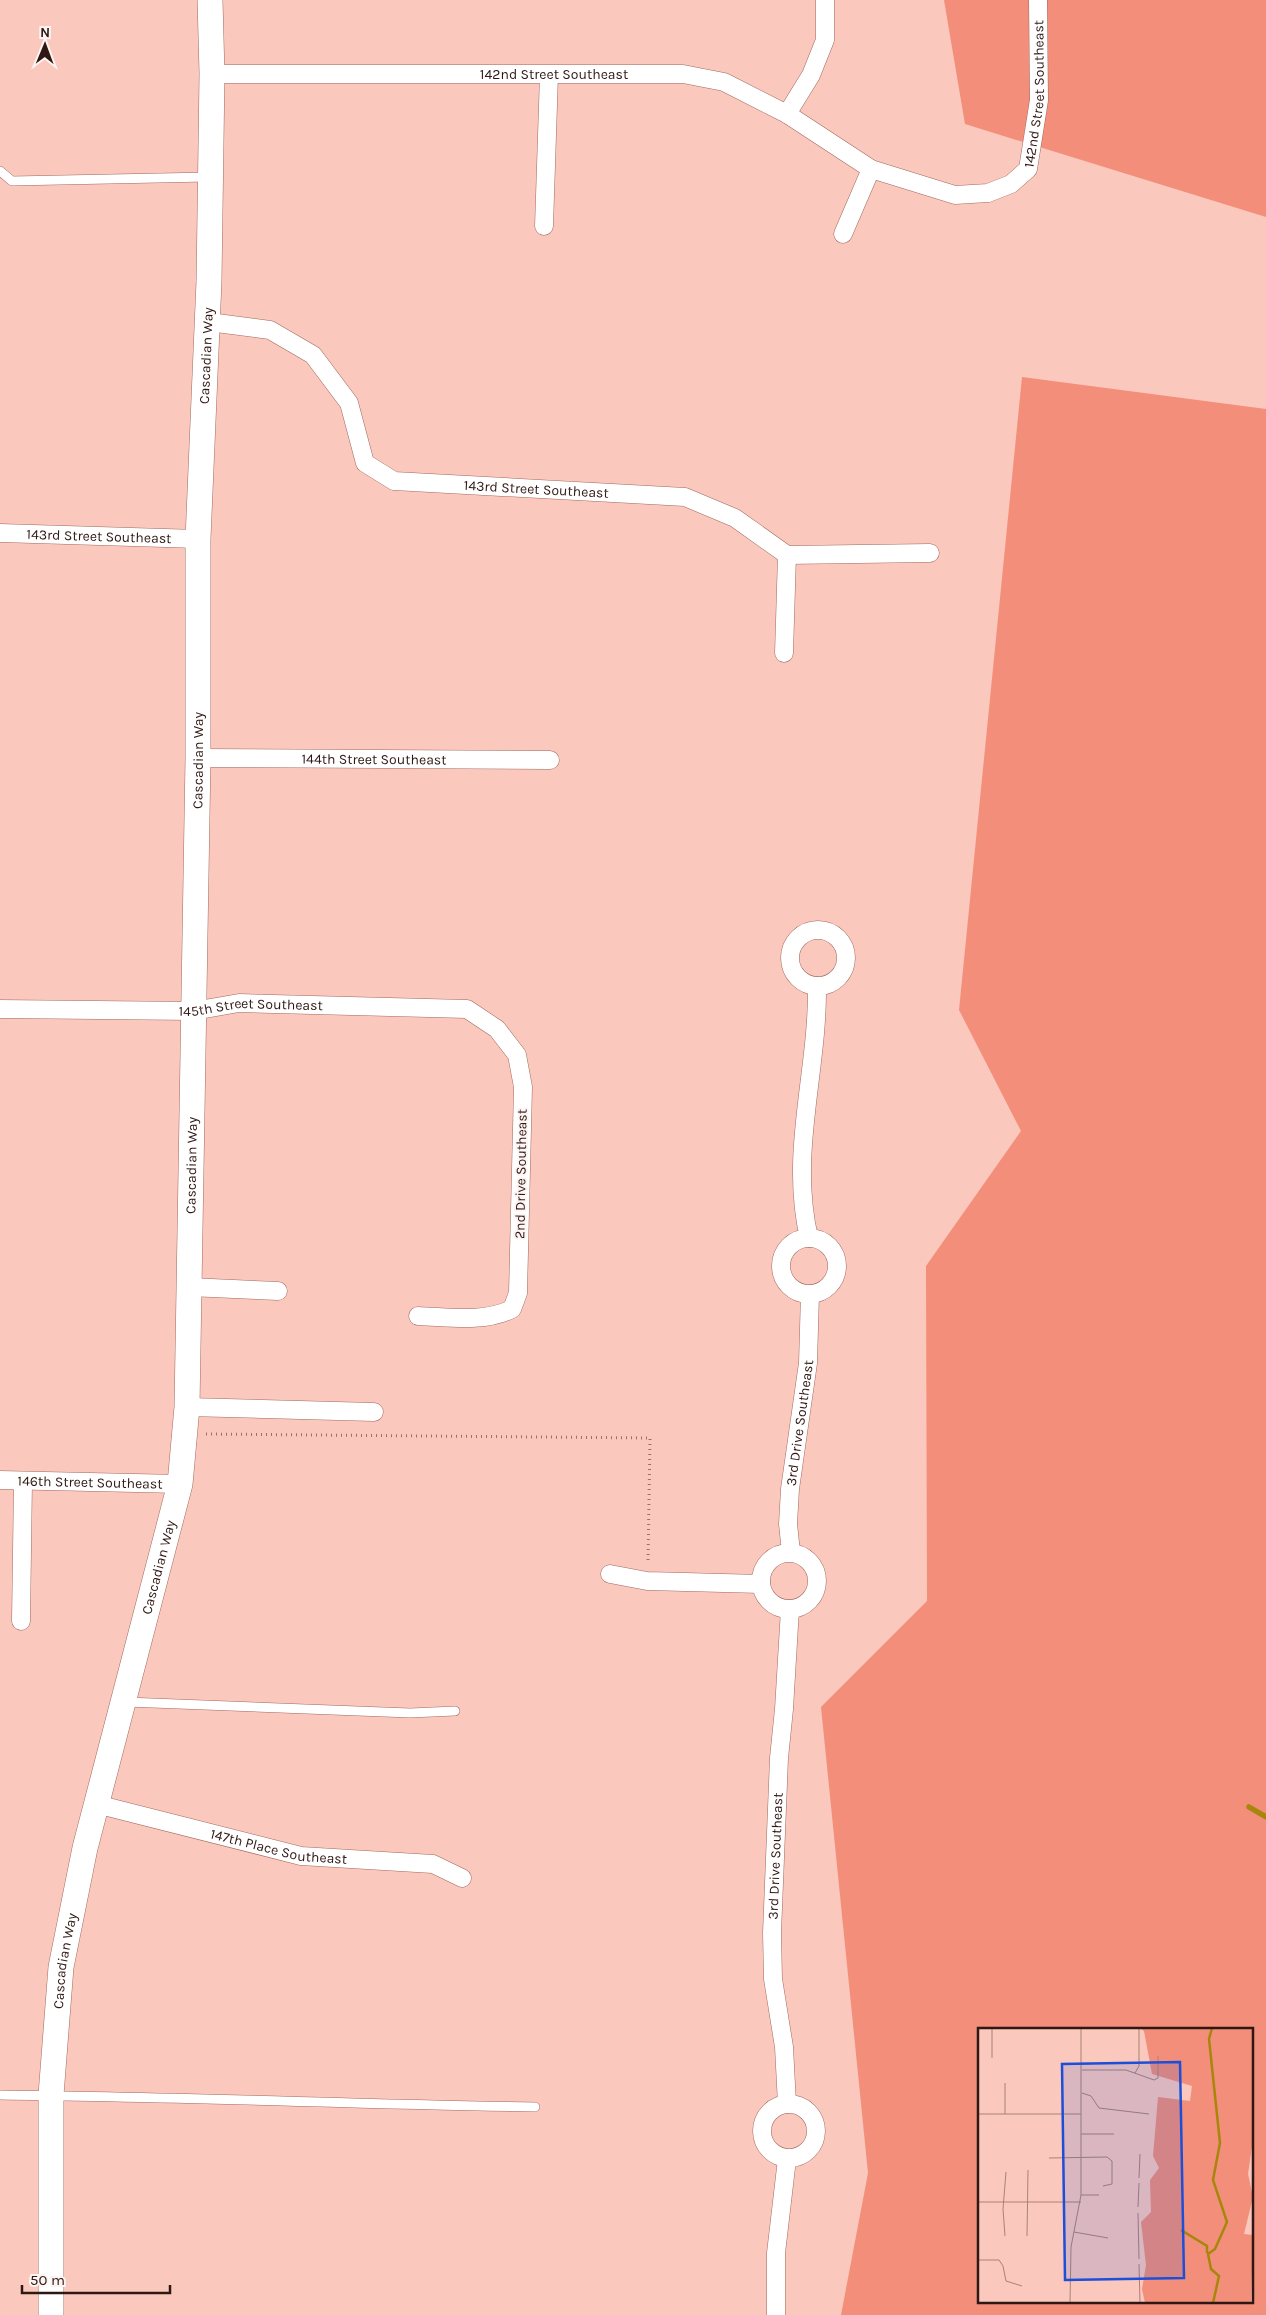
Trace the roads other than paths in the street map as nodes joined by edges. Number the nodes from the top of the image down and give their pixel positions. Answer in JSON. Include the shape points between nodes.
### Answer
{"nodes":[{"id":1,"x":210,"y":0,"type":"edge"},
{"id":2,"x":825,"y":0,"type":"edge"},
{"id":3,"x":1038,"y":0,"type":"edge"},
{"id":4,"x":212,"y":74,"type":"junction"},
{"id":5,"x":549,"y":75,"type":"junction"},
{"id":6,"x":787,"y":114,"type":"junction"},
{"id":7,"x":871,"y":169,"type":"junction"},
{"id":8,"x":0,"y":171,"type":"edge"},
{"id":9,"x":211,"y":177,"type":"junction"},
{"id":10,"x":544,"y":226,"type":"dead end"},
{"id":11,"x":843,"y":234,"type":"dead end"},
{"id":12,"x":209,"y":322,"type":"junction"},
{"id":13,"x":0,"y":533,"type":"edge"},
{"id":14,"x":198,"y":539,"type":"junction"},
{"id":15,"x":930,"y":553,"type":"dead end"},
{"id":16,"x":787,"y":555,"type":"junction"},
{"id":17,"x":784,"y":653,"type":"dead end"},
{"id":18,"x":198,"y":758,"type":"junction"},
{"id":19,"x":550,"y":760,"type":"dead end"},
{"id":20,"x":817,"y":986,"type":"dead end"},
{"id":21,"x":0,"y":1009,"type":"edge"},
{"id":22,"x":192,"y":1011,"type":"junction"},
{"id":23,"x":497,"y":1029,"type":"joint"},
{"id":24,"x":809,"y":1238,"type":"junction"},
{"id":25,"x":189,"y":1288,"type":"junction"},
{"id":26,"x":278,"y":1291,"type":"dead end"},
{"id":27,"x":810,"y":1294,"type":"junction"},
{"id":28,"x":418,"y":1316,"type":"dead end"},
{"id":29,"x":187,"y":1407,"type":"junction"},
{"id":30,"x":374,"y":1412,"type":"dead end"},
{"id":31,"x":0,"y":1480,"type":"edge"},
{"id":32,"x":23,"y":1481,"type":"junction"},
{"id":33,"x":180,"y":1484,"type":"junction"},
{"id":34,"x":791,"y":1552,"type":"junction"},
{"id":35,"x":610,"y":1574,"type":"dead end"},
{"id":36,"x":761,"y":1584,"type":"junction"},
{"id":37,"x":790,"y":1609,"type":"junction"},
{"id":38,"x":21,"y":1621,"type":"dead end"},
{"id":39,"x":123,"y":1702,"type":"junction"},
{"id":40,"x":455,"y":1711,"type":"dead end"},
{"id":41,"x":96,"y":1804,"type":"junction"},
{"id":42,"x":462,"y":1878,"type":"dead end"},
{"id":43,"x":0,"y":2095,"type":"edge"},
{"id":44,"x":51,"y":2095,"type":"junction"},
{"id":45,"x":788,"y":2104,"type":"junction"},
{"id":46,"x":535,"y":2107,"type":"dead end"},
{"id":47,"x":787,"y":2159,"type":"junction"},
{"id":48,"x":51,"y":2315,"type":"edge"},
{"id":49,"x":776,"y":2315,"type":"edge"}],
"edges":[{"from":1,"to":4,"type":"street","name":"Cascadian Way"},
{"from":2,"to":6,"type":"street","via":[[825,40],[811,75]]},
{"from":3,"to":7,"type":"street","name":"142nd Street Southeast","via":[[1040,100],[1028,169],[1011,184],[988,193],[955,195]]},
{"from":4,"to":5,"type":"street","name":"142nd Street Southeast"},
{"from":4,"to":9,"type":"street","name":"Cascadian Way"},
{"from":5,"to":6,"type":"street","name":"142nd Street Southeast","via":[[683,74],[724,82]]},
{"from":5,"to":10,"type":"street"},
{"from":6,"to":7,"type":"street","name":"142nd Street Southeast"},
{"from":7,"to":11,"type":"street"},
{"from":8,"to":9,"type":"lane","via":[[12,181]]},
{"from":9,"to":12,"type":"street","name":"Cascadian Way"},
{"from":12,"to":14,"type":"street","name":"Cascadian Way"},
{"from":12,"to":16,"type":"street","name":"143rd Street Southeast","via":[[270,330],[313,355],[349,403],[365,464],[394,481],[685,496],[735,518]]},
{"from":13,"to":14,"type":"street","name":"143rd Street Southeast"},
{"from":14,"to":18,"type":"street","name":"Cascadian Way"},
{"from":15,"to":16,"type":"street"},
{"from":16,"to":17,"type":"street"},
{"from":18,"to":19,"type":"street","name":"144th Street Southeast"},
{"from":18,"to":22,"type":"street","name":"Cascadian Way"},
{"from":20,"to":24,"type":"street","via":[[818,1023],[806,1107],[800,1186]]},
{"from":21,"to":22,"type":"street","name":"145th Street Southeast"},
{"from":22,"to":23,"type":"street","name":"145th Street Southeast","via":[[239,1003],[468,1009]]},
{"from":22,"to":25,"type":"street","name":"Cascadian Way"},
{"from":23,"to":28,"type":"street","name":"2nd Drive Southeast","via":[[517,1055],[523,1087],[518,1293],[512,1309],[496,1316]]},
{"from":24,"to":27,"type":"street","via":[[787,1250],[782,1266],[783,1275],[793,1289]]},
{"from":24,"to":27,"type":"street","via":[[827,1245],[834,1252],[837,1271],[828,1288]]},
{"from":25,"to":26,"type":"street"},
{"from":25,"to":29,"type":"street","name":"Cascadian Way"},
{"from":27,"to":34,"type":"street","name":"3rd Drive Southeast","via":[[808,1363],[790,1488],[788,1524]]},
{"from":29,"to":30,"type":"street"},
{"from":29,"to":33,"type":"street","name":"Cascadian Way"},
{"from":31,"to":32,"type":"street","name":"146th Street Southeast"},
{"from":32,"to":33,"type":"street","name":"146th Street Southeast"},
{"from":32,"to":38,"type":"street"},
{"from":33,"to":39,"type":"street","name":"Cascadian Way"},
{"from":34,"to":36,"type":"street","via":[[773,1558],[766,1565]]},
{"from":34,"to":37,"type":"street","via":[[814,1568],[816,1587],[807,1602]]},
{"from":35,"to":36,"type":"street","via":[[648,1581]]},
{"from":36,"to":37,"type":"street","via":[[767,1599]]},
{"from":37,"to":45,"type":"street","name":"3rd Drive Southeast","via":[[778,1758],[772,1933],[773,1979],[784,2047]]},
{"from":39,"to":40,"type":"lane","via":[[410,1713]]},
{"from":39,"to":41,"type":"street","name":"Cascadian Way"},
{"from":41,"to":42,"type":"street","name":"147th Place Southeast","via":[[301,1856],[433,1864]]},
{"from":41,"to":44,"type":"street","name":"Cascadian Way","via":[[62,1967]]},
{"from":43,"to":44,"type":"lane"},
{"from":44,"to":46,"type":"lane"},
{"from":44,"to":48,"type":"street","name":"Cascadian Way"},
{"from":45,"to":47,"type":"street","via":[[771,2111],[762,2126],[764,2144]]},
{"from":45,"to":47,"type":"street","via":[[796,2104],[811,2115],[816,2132],[815,2140],[804,2154]]},
{"from":47,"to":49,"type":"street","via":[[776,2253]]}]}
